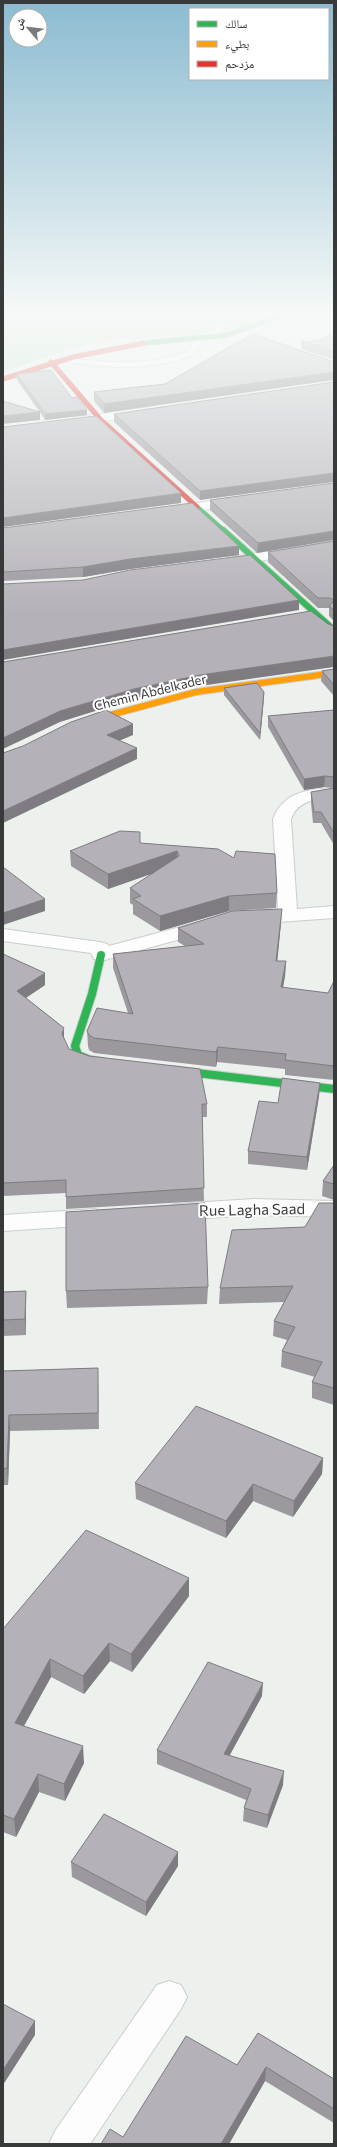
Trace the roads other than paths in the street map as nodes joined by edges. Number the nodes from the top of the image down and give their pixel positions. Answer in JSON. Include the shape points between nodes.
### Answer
{"nodes":[{"id":1,"x":98,"y":416,"type":"edge"},
{"id":2,"x":119,"y":416,"type":"edge"},
{"id":3,"x":100,"y":419,"type":"junction"},
{"id":4,"x":63,"y":423,"type":"edge"},
{"id":5,"x":256,"y":498,"type":"edge"},
{"id":6,"x":196,"y":507,"type":"junction"},
{"id":7,"x":158,"y":512,"type":"edge"},
{"id":8,"x":334,"y":545,"type":"edge"},
{"id":9,"x":253,"y":559,"type":"junction"},
{"id":10,"x":222,"y":563,"type":"edge"},
{"id":11,"x":327,"y":612,"type":"dead end"},
{"id":12,"x":310,"y":615,"type":"junction"},
{"id":13,"x":334,"y":630,"type":"edge"},
{"id":14,"x":334,"y":673,"type":"edge"},
{"id":15,"x":74,"y":724,"type":"edge"},
{"id":16,"x":334,"y":793,"type":"edge"},
{"id":17,"x":334,"y":912,"type":"edge"},
{"id":18,"x":288,"y":916,"type":"junction"},
{"id":19,"x":3,"y":934,"type":"edge"},
{"id":20,"x":101,"y":954,"type":"junction"},
{"id":21,"x":114,"y":1063,"type":"edge"},
{"id":22,"x":161,"y":1069,"type":"edge"},
{"id":23,"x":334,"y":1089,"type":"edge"},
{"id":24,"x":334,"y":1209,"type":"edge"},
{"id":25,"x":152,"y":1213,"type":"edge"},
{"id":26,"x":113,"y":1216,"type":"edge"},
{"id":27,"x":3,"y":1222,"type":"edge"},
{"id":28,"x":169,"y":1997,"type":"dead end"},
{"id":29,"x":68,"y":2144,"type":"edge"}],
"edges":[{"from":1,"to":3,"type":"street"},
{"from":2,"to":3,"type":"street"},
{"from":3,"to":4,"type":"street"},
{"from":3,"to":6,"type":"street"},
{"from":5,"to":6,"type":"street"},
{"from":6,"to":7,"type":"street"},
{"from":6,"to":9,"type":"street"},
{"from":8,"to":9,"type":"street"},
{"from":9,"to":10,"type":"street"},
{"from":9,"to":12,"type":"street"},
{"from":11,"to":12,"type":"street"},
{"from":12,"to":13,"type":"street"},
{"from":14,"to":15,"type":"street","name":"Chemin Abdelkader","via":[[196,692]]},
{"from":16,"to":18,"type":"street","via":[[301,798],[290,802],[284,810],[282,819]]},
{"from":17,"to":18,"type":"street"},
{"from":18,"to":20,"type":"street","via":[[226,920]]},
{"from":19,"to":20,"type":"street","via":[[100,948]]},
{"from":20,"to":21,"type":"street","via":[[92,994],[75,1046],[78,1055],[90,1060]]},
{"from":22,"to":23,"type":"street"},
{"from":24,"to":25,"type":"street","name":"Rue Lagha Saad","via":[[254,1206]]},
{"from":26,"to":27,"type":"street"},
{"from":28,"to":29,"type":"street"}]}
